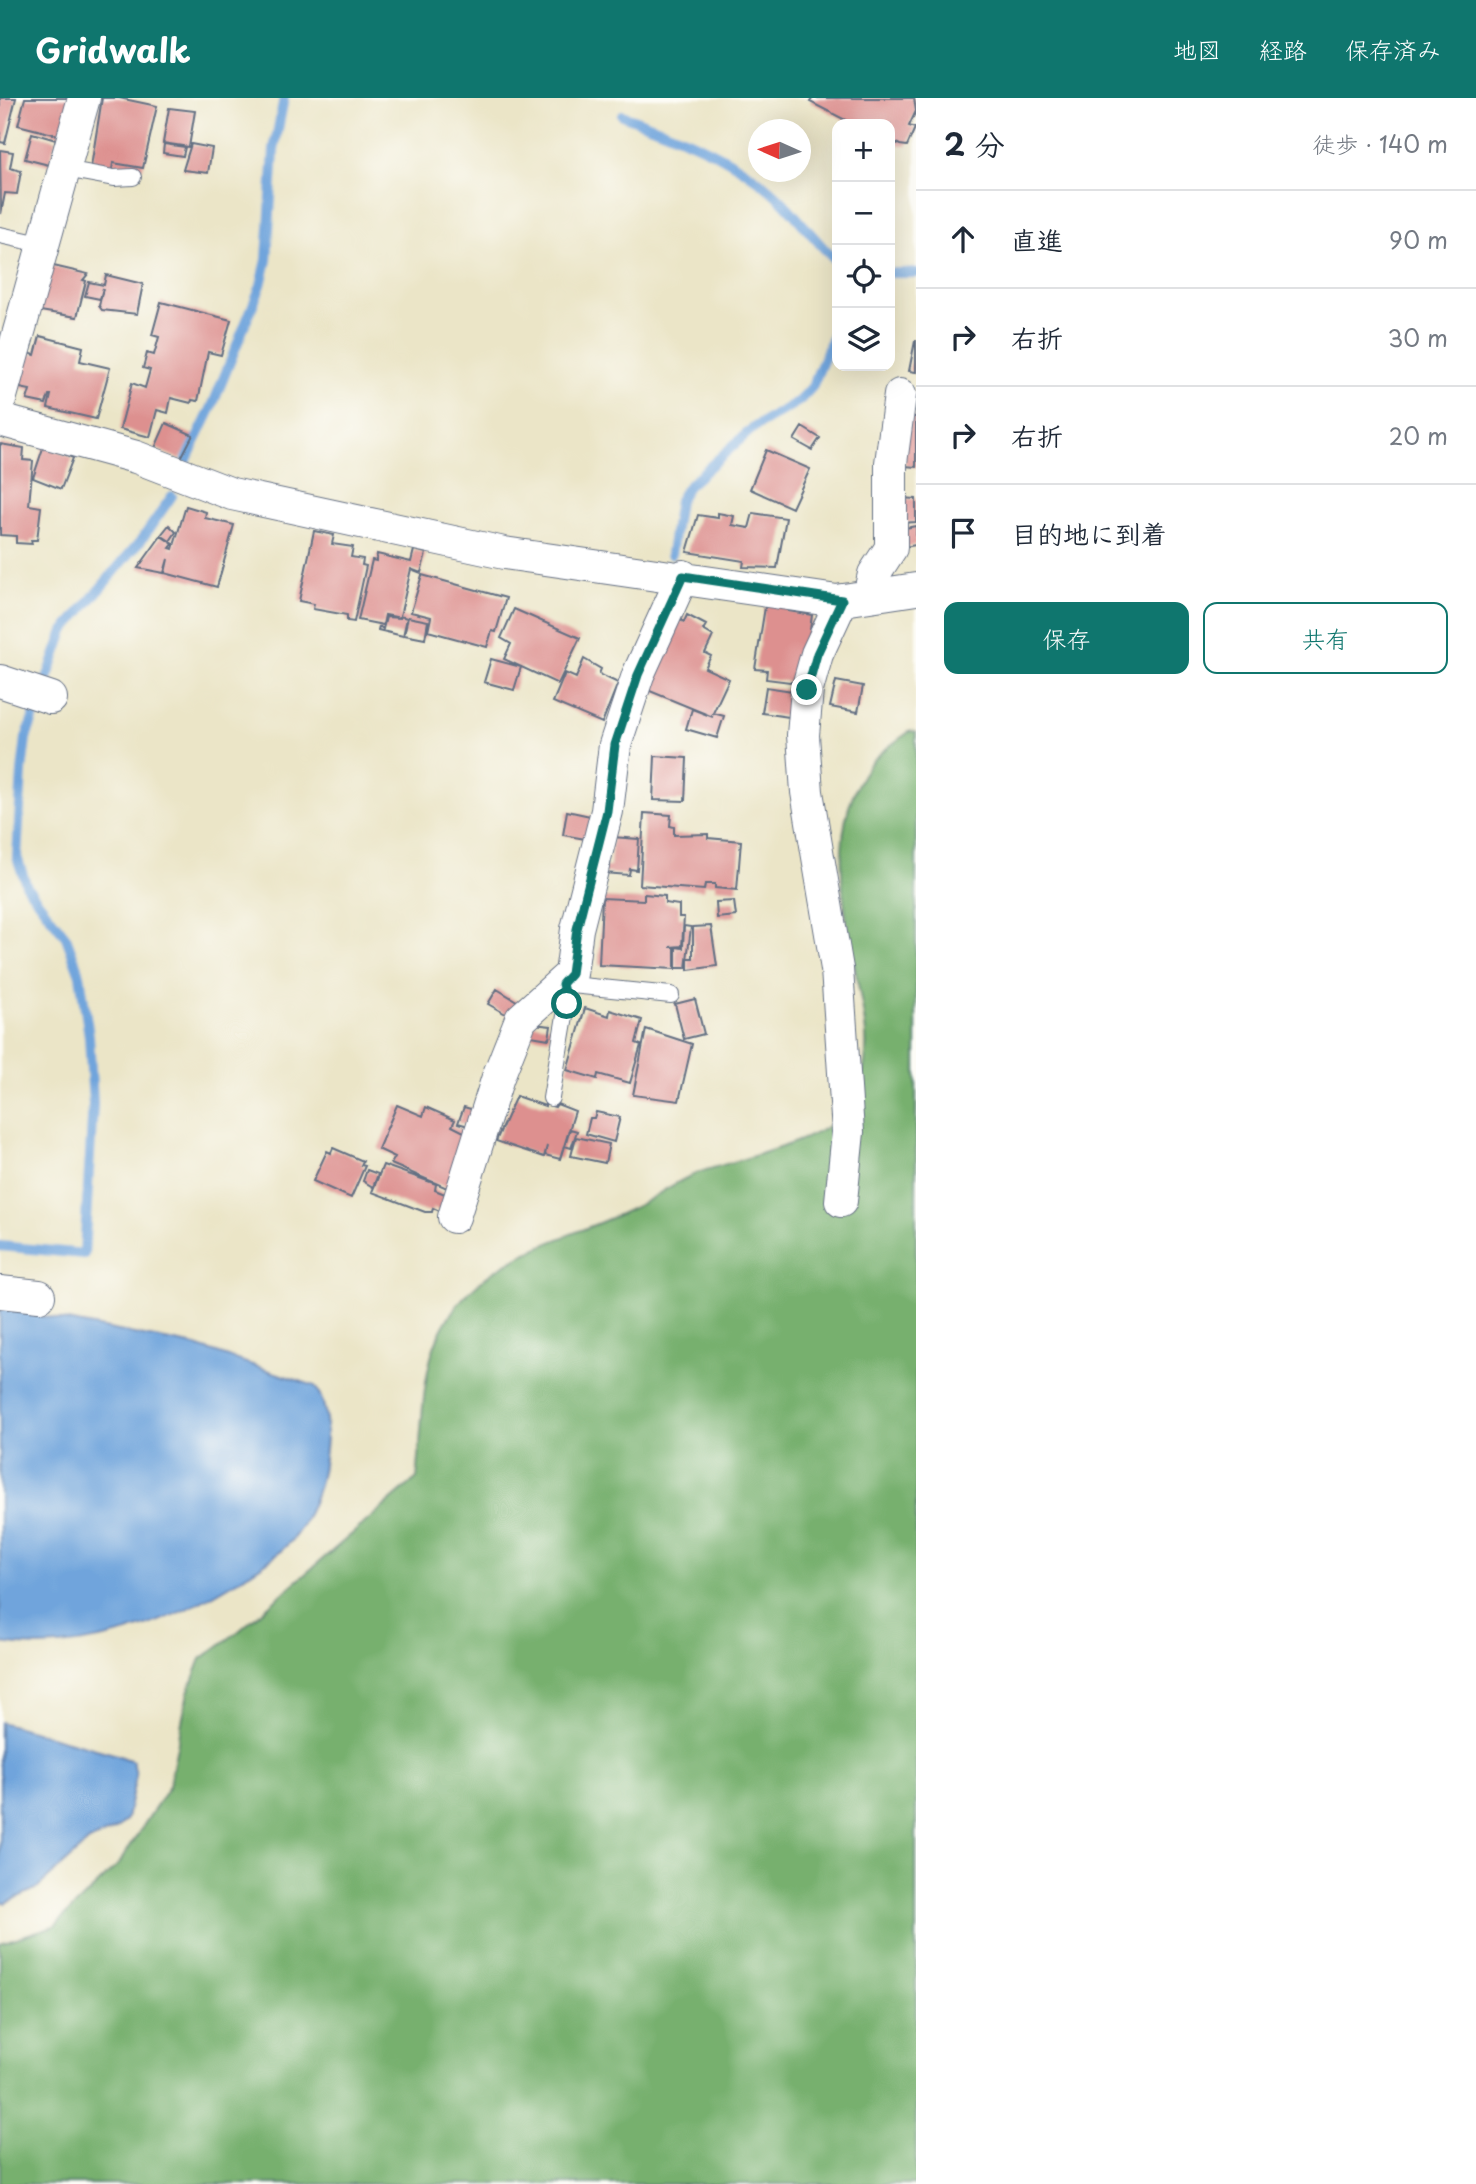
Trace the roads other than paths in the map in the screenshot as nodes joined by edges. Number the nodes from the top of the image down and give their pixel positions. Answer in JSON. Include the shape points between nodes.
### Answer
{"nodes":[{"id":1,"x":84,"y":98,"type":"edge"},
{"id":2,"x":65,"y":169,"type":"junction"},
{"id":3,"x":133,"y":177,"type":"dead end"},
{"id":4,"x":0,"y":235,"type":"edge"},
{"id":5,"x":45,"y":245,"type":"junction"},
{"id":6,"x":900,"y":395,"type":"dead end"},
{"id":7,"x":0,"y":400,"type":"edge"},
{"id":8,"x":0,"y":420,"type":"edge"},
{"id":9,"x":683,"y":576,"type":"junction"},
{"id":10,"x":916,"y":589,"type":"edge"},
{"id":11,"x":855,"y":598,"type":"junction"},
{"id":12,"x":0,"y":681,"type":"edge"},
{"id":13,"x":51,"y":698,"type":"dead end"},
{"id":14,"x":562,"y":984,"type":"junction"},
{"id":15,"x":671,"y":995,"type":"dead end"},
{"id":16,"x":551,"y":1098,"type":"dead end"},
{"id":17,"x":841,"y":1200,"type":"dead end"},
{"id":18,"x":454,"y":1217,"type":"dead end"},
{"id":19,"x":0,"y":1292,"type":"edge"},
{"id":20,"x":38,"y":1296,"type":"dead end"}],
"edges":[{"from":1,"to":2,"type":"street"},
{"from":2,"to":3,"type":"lane"},
{"from":2,"to":5,"type":"street"},
{"from":4,"to":5,"type":"lane"},
{"from":5,"to":7,"type":"street"},
{"from":6,"to":11,"type":"street","via":[[891,463],[891,548]]},
{"from":8,"to":9,"type":"street","via":[[136,457],[232,494],[394,532]]},
{"from":9,"to":11,"type":"street"},
{"from":9,"to":14,"type":"street","via":[[638,675],[615,745],[607,811],[577,929],[571,974]]},
{"from":10,"to":11,"type":"street"},
{"from":11,"to":17,"type":"street","via":[[817,654],[807,690],[803,735],[807,792],[837,969],[848,1132]]},
{"from":12,"to":13,"type":"street"},
{"from":14,"to":15,"type":"lane"},
{"from":14,"to":16,"type":"lane","via":[[567,1004]]},
{"from":14,"to":18,"type":"street","via":[[522,1019],[498,1077]]},
{"from":19,"to":20,"type":"street"}]}
